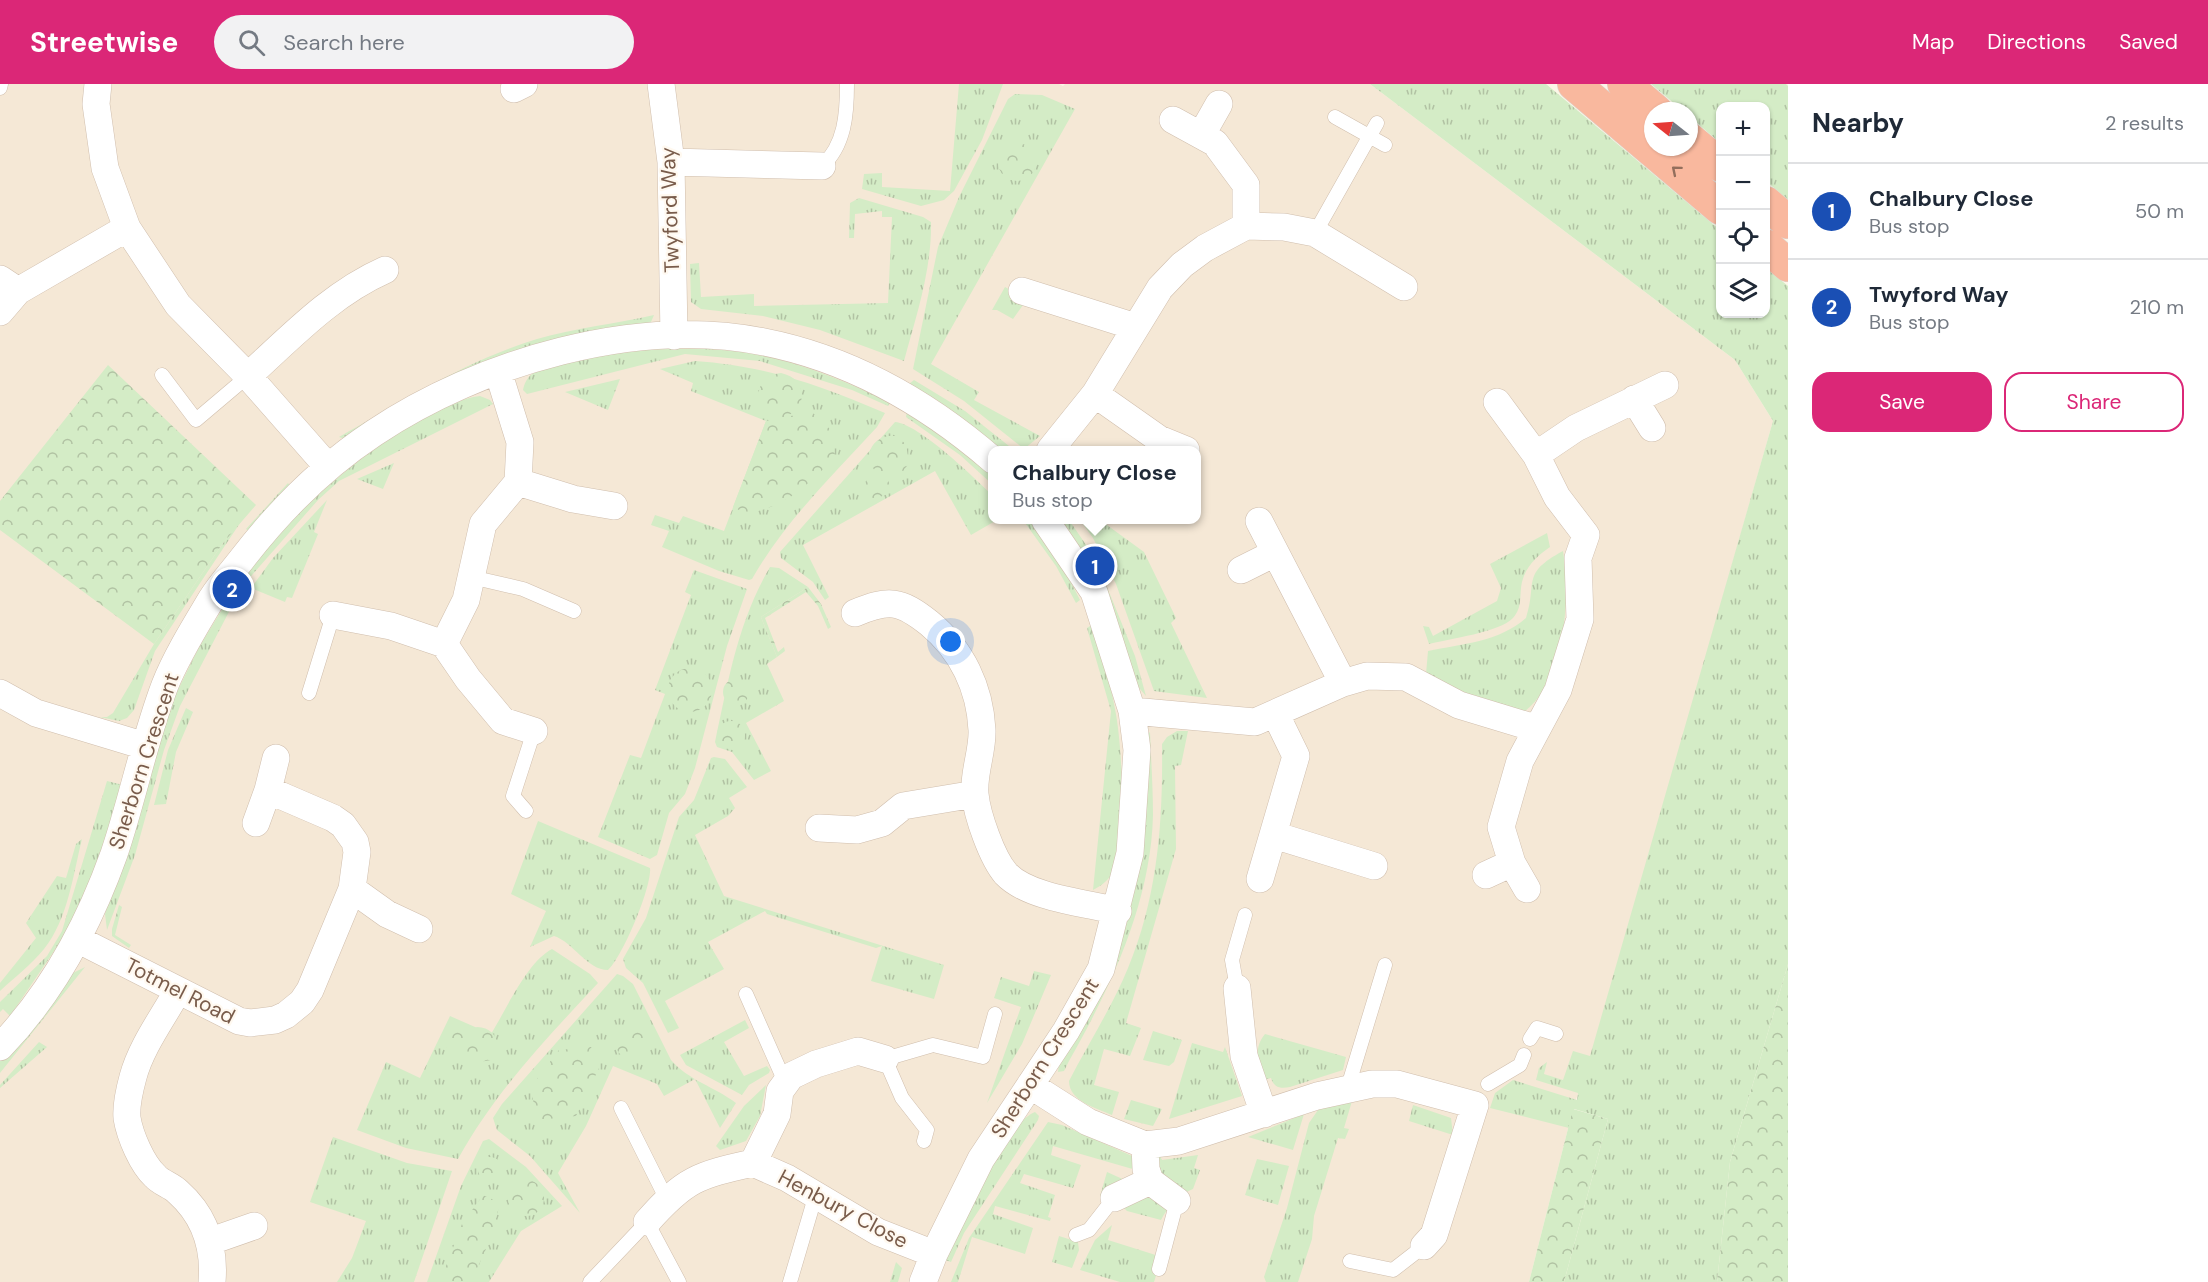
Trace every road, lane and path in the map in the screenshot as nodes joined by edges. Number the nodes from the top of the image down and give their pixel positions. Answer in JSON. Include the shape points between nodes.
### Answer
{"nodes":[{"id":1,"x":1,"y":84,"type":"edge"},
{"id":2,"x":98,"y":84,"type":"edge"},
{"id":3,"x":661,"y":84,"type":"edge"},
{"id":4,"x":847,"y":84,"type":"edge"},
{"id":5,"x":1574,"y":84,"type":"edge"},
{"id":6,"x":1624,"y":84,"type":"edge"},
{"id":7,"x":0,"y":88,"type":"edge"},
{"id":8,"x":1645,"y":102,"type":"edge"},
{"id":9,"x":1219,"y":104,"type":"dead end"},
{"id":10,"x":1335,"y":117,"type":"dead end"},
{"id":11,"x":1173,"y":120,"type":"dead end"},
{"id":12,"x":1377,"y":123,"type":"dead end"},
{"id":13,"x":1202,"y":134,"type":"junction"},
{"id":14,"x":1370,"y":136,"type":"junction"},
{"id":15,"x":1385,"y":145,"type":"dead end"},
{"id":16,"x":1698,"y":147,"type":"edge"},
{"id":17,"x":671,"y":162,"type":"junction"},
{"id":18,"x":1716,"y":162,"type":"edge"},
{"id":19,"x":822,"y":166,"type":"joint"},
{"id":20,"x":1716,"y":205,"type":"edge"},
{"id":21,"x":1770,"y":206,"type":"edge"},
{"id":22,"x":1788,"y":222,"type":"edge"},
{"id":23,"x":1246,"y":226,"type":"junction"},
{"id":24,"x":127,"y":228,"type":"junction"},
{"id":25,"x":1316,"y":233,"type":"junction"},
{"id":26,"x":1770,"y":249,"type":"edge"},
{"id":27,"x":1788,"y":265,"type":"edge"},
{"id":28,"x":385,"y":270,"type":"dead end"},
{"id":29,"x":9,"y":285,"type":"edge"},
{"id":30,"x":1404,"y":286,"type":"dead end"},
{"id":31,"x":1022,"y":291,"type":"dead end"},
{"id":32,"x":0,"y":312,"type":"edge"},
{"id":33,"x":1136,"y":327,"type":"junction"},
{"id":34,"x":674,"y":336,"type":"junction"},
{"id":35,"x":498,"y":371,"type":"junction"},
{"id":36,"x":162,"y":375,"type":"dead end"},
{"id":37,"x":248,"y":376,"type":"junction"},
{"id":38,"x":1665,"y":385,"type":"dead end"},
{"id":39,"x":1095,"y":394,"type":"junction"},
{"id":40,"x":1634,"y":399,"type":"junction"},
{"id":41,"x":1497,"y":402,"type":"dead end"},
{"id":42,"x":1652,"y":428,"type":"dead end"},
{"id":43,"x":1053,"y":446,"type":"edge"},
{"id":44,"x":1176,"y":446,"type":"edge"},
{"id":45,"x":1536,"y":454,"type":"junction"},
{"id":46,"x":988,"y":456,"type":"edge"},
{"id":47,"x":328,"y":467,"type":"junction"},
{"id":48,"x":518,"y":482,"type":"junction"},
{"id":49,"x":614,"y":506,"type":"dead end"},
{"id":50,"x":1259,"y":521,"type":"dead end"},
{"id":51,"x":1048,"y":524,"type":"edge"},
{"id":52,"x":1275,"y":553,"type":"junction"},
{"id":53,"x":1241,"y":570,"type":"dead end"},
{"id":54,"x":471,"y":577,"type":"junction"},
{"id":55,"x":574,"y":611,"type":"dead end"},
{"id":56,"x":855,"y":613,"type":"dead end"},
{"id":57,"x":333,"y":615,"type":"joint"},
{"id":58,"x":444,"y":644,"type":"junction"},
{"id":59,"x":1343,"y":683,"type":"junction"},
{"id":60,"x":0,"y":693,"type":"edge"},
{"id":61,"x":309,"y":693,"type":"dead end"},
{"id":62,"x":1132,"y":711,"type":"junction"},
{"id":63,"x":1276,"y":715,"type":"junction"},
{"id":64,"x":1535,"y":728,"type":"junction"},
{"id":65,"x":534,"y":732,"type":"joint"},
{"id":66,"x":145,"y":746,"type":"junction"},
{"id":67,"x":276,"y":758,"type":"dead end"},
{"id":68,"x":268,"y":790,"type":"junction"},
{"id":69,"x":975,"y":794,"type":"junction"},
{"id":70,"x":526,"y":811,"type":"dead end"},
{"id":71,"x":256,"y":823,"type":"dead end"},
{"id":72,"x":819,"y":828,"type":"dead end"},
{"id":73,"x":1274,"y":835,"type":"junction"},
{"id":74,"x":1512,"y":863,"type":"junction"},
{"id":75,"x":1374,"y":866,"type":"dead end"},
{"id":76,"x":1486,"y":875,"type":"dead end"},
{"id":77,"x":1260,"y":879,"type":"dead end"},
{"id":78,"x":352,"y":889,"type":"junction"},
{"id":79,"x":1527,"y":889,"type":"dead end"},
{"id":80,"x":1118,"y":911,"type":"junction"},
{"id":81,"x":1245,"y":915,"type":"dead end"},
{"id":82,"x":418,"y":929,"type":"dead end"},
{"id":83,"x":77,"y":939,"type":"junction"},
{"id":84,"x":1385,"y":965,"type":"dead end"},
{"id":85,"x":1237,"y":988,"type":"joint"},
{"id":86,"x":177,"y":992,"type":"junction"},
{"id":87,"x":746,"y":994,"type":"dead end"},
{"id":88,"x":995,"y":1014,"type":"dead end"},
{"id":89,"x":1556,"y":1034,"type":"dead end"},
{"id":90,"x":1530,"y":1039,"type":"dead end"},
{"id":91,"x":0,"y":1047,"type":"edge"},
{"id":92,"x":1524,"y":1055,"type":"dead end"},
{"id":93,"x":885,"y":1059,"type":"junction"},
{"id":94,"x":785,"y":1082,"type":"junction"},
{"id":95,"x":1030,"y":1085,"type":"junction"},
{"id":96,"x":1347,"y":1090,"type":"junction"},
{"id":97,"x":1482,"y":1094,"type":"junction"},
{"id":98,"x":621,"y":1108,"type":"dead end"},
{"id":99,"x":1264,"y":1114,"type":"junction"},
{"id":100,"x":924,"y":1141,"type":"dead end"},
{"id":101,"x":1145,"y":1144,"type":"junction"},
{"id":102,"x":753,"y":1163,"type":"junction"},
{"id":103,"x":1150,"y":1181,"type":"junction"},
{"id":104,"x":816,"y":1194,"type":"junction"},
{"id":105,"x":1114,"y":1198,"type":"joint"},
{"id":106,"x":667,"y":1200,"type":"junction"},
{"id":107,"x":1177,"y":1201,"type":"joint"},
{"id":108,"x":647,"y":1222,"type":"junction"},
{"id":109,"x":254,"y":1226,"type":"dead end"},
{"id":110,"x":1076,"y":1235,"type":"dead end"},
{"id":111,"x":211,"y":1241,"type":"junction"},
{"id":112,"x":1424,"y":1246,"type":"joint"},
{"id":113,"x":934,"y":1254,"type":"junction"},
{"id":114,"x":1350,"y":1262,"type":"dead end"},
{"id":115,"x":1159,"y":1269,"type":"dead end"},
{"id":116,"x":212,"y":1282,"type":"edge"},
{"id":117,"x":590,"y":1282,"type":"edge"},
{"id":118,"x":679,"y":1282,"type":"edge"},
{"id":119,"x":790,"y":1282,"type":"edge"},
{"id":120,"x":923,"y":1282,"type":"edge"}],
"edges":[{"from":1,"to":7,"type":"lane"},
{"from":2,"to":24,"type":"street","via":[[96,104],[105,168]]},
{"from":3,"to":17,"type":"street","name":"Twyford Way"},
{"from":4,"to":19,"type":"lane","via":[[841,136],[835,154]]},
{"from":20,"to":5,"type":"highway","one_way":true},
{"from":6,"to":8,"type":"highway"},
{"from":9,"to":13,"type":"street"},
{"from":10,"to":14,"type":"lane"},
{"from":11,"to":13,"type":"street"},
{"from":12,"to":14,"type":"lane"},
{"from":13,"to":23,"type":"street","via":[[1215,143],[1246,185]]},
{"from":14,"to":15,"type":"lane"},
{"from":14,"to":25,"type":"lane"},
{"from":16,"to":18,"type":"highway"},
{"from":17,"to":19,"type":"street"},
{"from":17,"to":34,"type":"street","name":"Twyford Way"},
{"from":21,"to":22,"type":"highway"},
{"from":23,"to":25,"type":"street"},
{"from":23,"to":33,"type":"street","via":[[1182,265],[1160,288]]},
{"from":24,"to":29,"type":"street"},
{"from":24,"to":37,"type":"street","via":[[178,305]]},
{"from":25,"to":30,"type":"street"},
{"from":26,"to":27,"type":"highway"},
{"from":28,"to":37,"type":"street","via":[[355,283]]},
{"from":29,"to":32,"type":"street"},
{"from":31,"to":33,"type":"street"},
{"from":33,"to":39,"type":"street"},
{"from":34,"to":35,"type":"street","name":"Sherborn Crescent","via":[[622,339],[558,352]]},
{"from":34,"to":46,"type":"street","name":"Sherborn Crescent","via":[[713,335],[764,342],[848,368],[903,394]]},
{"from":35,"to":47,"type":"street","name":"Sherborn Crescent","via":[[437,397],[375,432]]},
{"from":35,"to":48,"type":"street","via":[[520,442]]},
{"from":36,"to":37,"type":"lane","via":[[196,420]]},
{"from":37,"to":47,"type":"street"},
{"from":38,"to":40,"type":"street"},
{"from":39,"to":43,"type":"street"},
{"from":39,"to":44,"type":"street","via":[[1159,439]]},
{"from":40,"to":42,"type":"street"},
{"from":40,"to":45,"type":"street","via":[[1576,428]]},
{"from":41,"to":45,"type":"street"},
{"from":45,"to":64,"type":"street","via":[[1557,497],[1586,535],[1578,558],[1580,619],[1558,690]]},
{"from":47,"to":66,"type":"street","name":"Sherborn Crescent","via":[[264,530],[214,594],[166,682]]},
{"from":48,"to":49,"type":"street","via":[[573,499]]},
{"from":48,"to":54,"type":"street","via":[[483,524]]},
{"from":50,"to":52,"type":"street"},
{"from":51,"to":62,"type":"street","name":"Sherborn Crescent","via":[[1094,592]]},
{"from":52,"to":53,"type":"street"},
{"from":52,"to":59,"type":"street"},
{"from":54,"to":55,"type":"lane","via":[[523,589]]},
{"from":54,"to":58,"type":"street","via":[[466,600]]},
{"from":56,"to":69,"type":"street","via":[[882,602],[911,609],[962,658],[977,696],[982,731]]},
{"from":57,"to":58,"type":"street","via":[[391,626]]},
{"from":57,"to":61,"type":"lane"},
{"from":58,"to":65,"type":"street","via":[[503,721]]},
{"from":59,"to":63,"type":"street"},
{"from":59,"to":64,"type":"street","via":[[1367,676],[1406,677],[1459,705]]},
{"from":60,"to":66,"type":"street","via":[[36,713]]},
{"from":62,"to":63,"type":"street","via":[[1256,722]]},
{"from":62,"to":80,"type":"street","name":"Sherborn Crescent","via":[[1137,750],[1136,798]]},
{"from":63,"to":73,"type":"street","via":[[1296,756]]},
{"from":64,"to":74,"type":"street","via":[[1520,761],[1501,827]]},
{"from":65,"to":70,"type":"lane","via":[[513,796]]},
{"from":66,"to":83,"type":"street","name":"Sherborn Crescent","via":[[113,855]]},
{"from":67,"to":68,"type":"street"},
{"from":68,"to":71,"type":"street"},
{"from":68,"to":78,"type":"street","name":"Totmel Road","via":[[344,825],[357,852]]},
{"from":69,"to":72,"type":"street","via":[[903,806],[882,823],[857,830]]},
{"from":69,"to":80,"type":"street","via":[[990,848],[1006,874],[1025,887]]},
{"from":73,"to":75,"type":"street"},
{"from":73,"to":77,"type":"street"},
{"from":74,"to":76,"type":"street"},
{"from":74,"to":79,"type":"street"},
{"from":78,"to":82,"type":"street","via":[[387,914]]},
{"from":78,"to":86,"type":"street","name":"Totmel Road","via":[[310,990],[286,1016],[239,1022]]},
{"from":80,"to":95,"type":"street","name":"Sherborn Crescent","via":[[1101,969]]},
{"from":81,"to":85,"type":"lane","via":[[1232,960]]},
{"from":83,"to":86,"type":"street","name":"Totmel Road"},
{"from":83,"to":91,"type":"street","name":"Sherborn Crescent","via":[[51,982]]},
{"from":84,"to":96,"type":"lane"},
{"from":85,"to":99,"type":"street","via":[[1253,1023],[1244,1056]]},
{"from":86,"to":111,"type":"street","via":[[142,1053],[133,1077],[127,1117],[140,1154],[154,1176],[178,1191]]},
{"from":87,"to":94,"type":"lane"},
{"from":88,"to":93,"type":"lane","via":[[983,1057],[933,1045]]},
{"from":89,"to":90,"type":"lane","via":[[1536,1028]]},
{"from":92,"to":97,"type":"lane","via":[[1520,1065]]},
{"from":93,"to":94,"type":"street","via":[[858,1051],[816,1064]]},
{"from":93,"to":100,"type":"lane","via":[[902,1098],[927,1130]]},
{"from":94,"to":102,"type":"street","name":"Henbury Close","via":[[777,1114]]},
{"from":95,"to":101,"type":"street","via":[[1088,1122]]},
{"from":95,"to":113,"type":"street","name":"Sherborn Crescent","via":[[981,1159]]},
{"from":96,"to":97,"type":"street","via":[[1397,1084]]},
{"from":96,"to":99,"type":"street"},
{"from":97,"to":112,"type":"street","via":[[1434,1235]]},
{"from":98,"to":106,"type":"lane"},
{"from":99,"to":101,"type":"street","via":[[1179,1141]]},
{"from":101,"to":103,"type":"street"},
{"from":102,"to":104,"type":"street","name":"Henbury Close"},
{"from":102,"to":106,"type":"street","name":"Henbury Close","via":[[690,1181]]},
{"from":103,"to":105,"type":"street"},
{"from":103,"to":107,"type":"street"},
{"from":104,"to":113,"type":"street","name":"Henbury Close","via":[[878,1232]]},
{"from":104,"to":119,"type":"lane"},
{"from":105,"to":110,"type":"lane","via":[[1089,1230]]},
{"from":106,"to":108,"type":"street","name":"Henbury Close"},
{"from":107,"to":115,"type":"lane"},
{"from":108,"to":117,"type":"lane"},
{"from":108,"to":118,"type":"lane"},
{"from":109,"to":111,"type":"street"},
{"from":111,"to":116,"type":"street"},
{"from":112,"to":114,"type":"lane","via":[[1393,1270]]},
{"from":113,"to":120,"type":"street","name":"Sherborn Crescent"}]}
